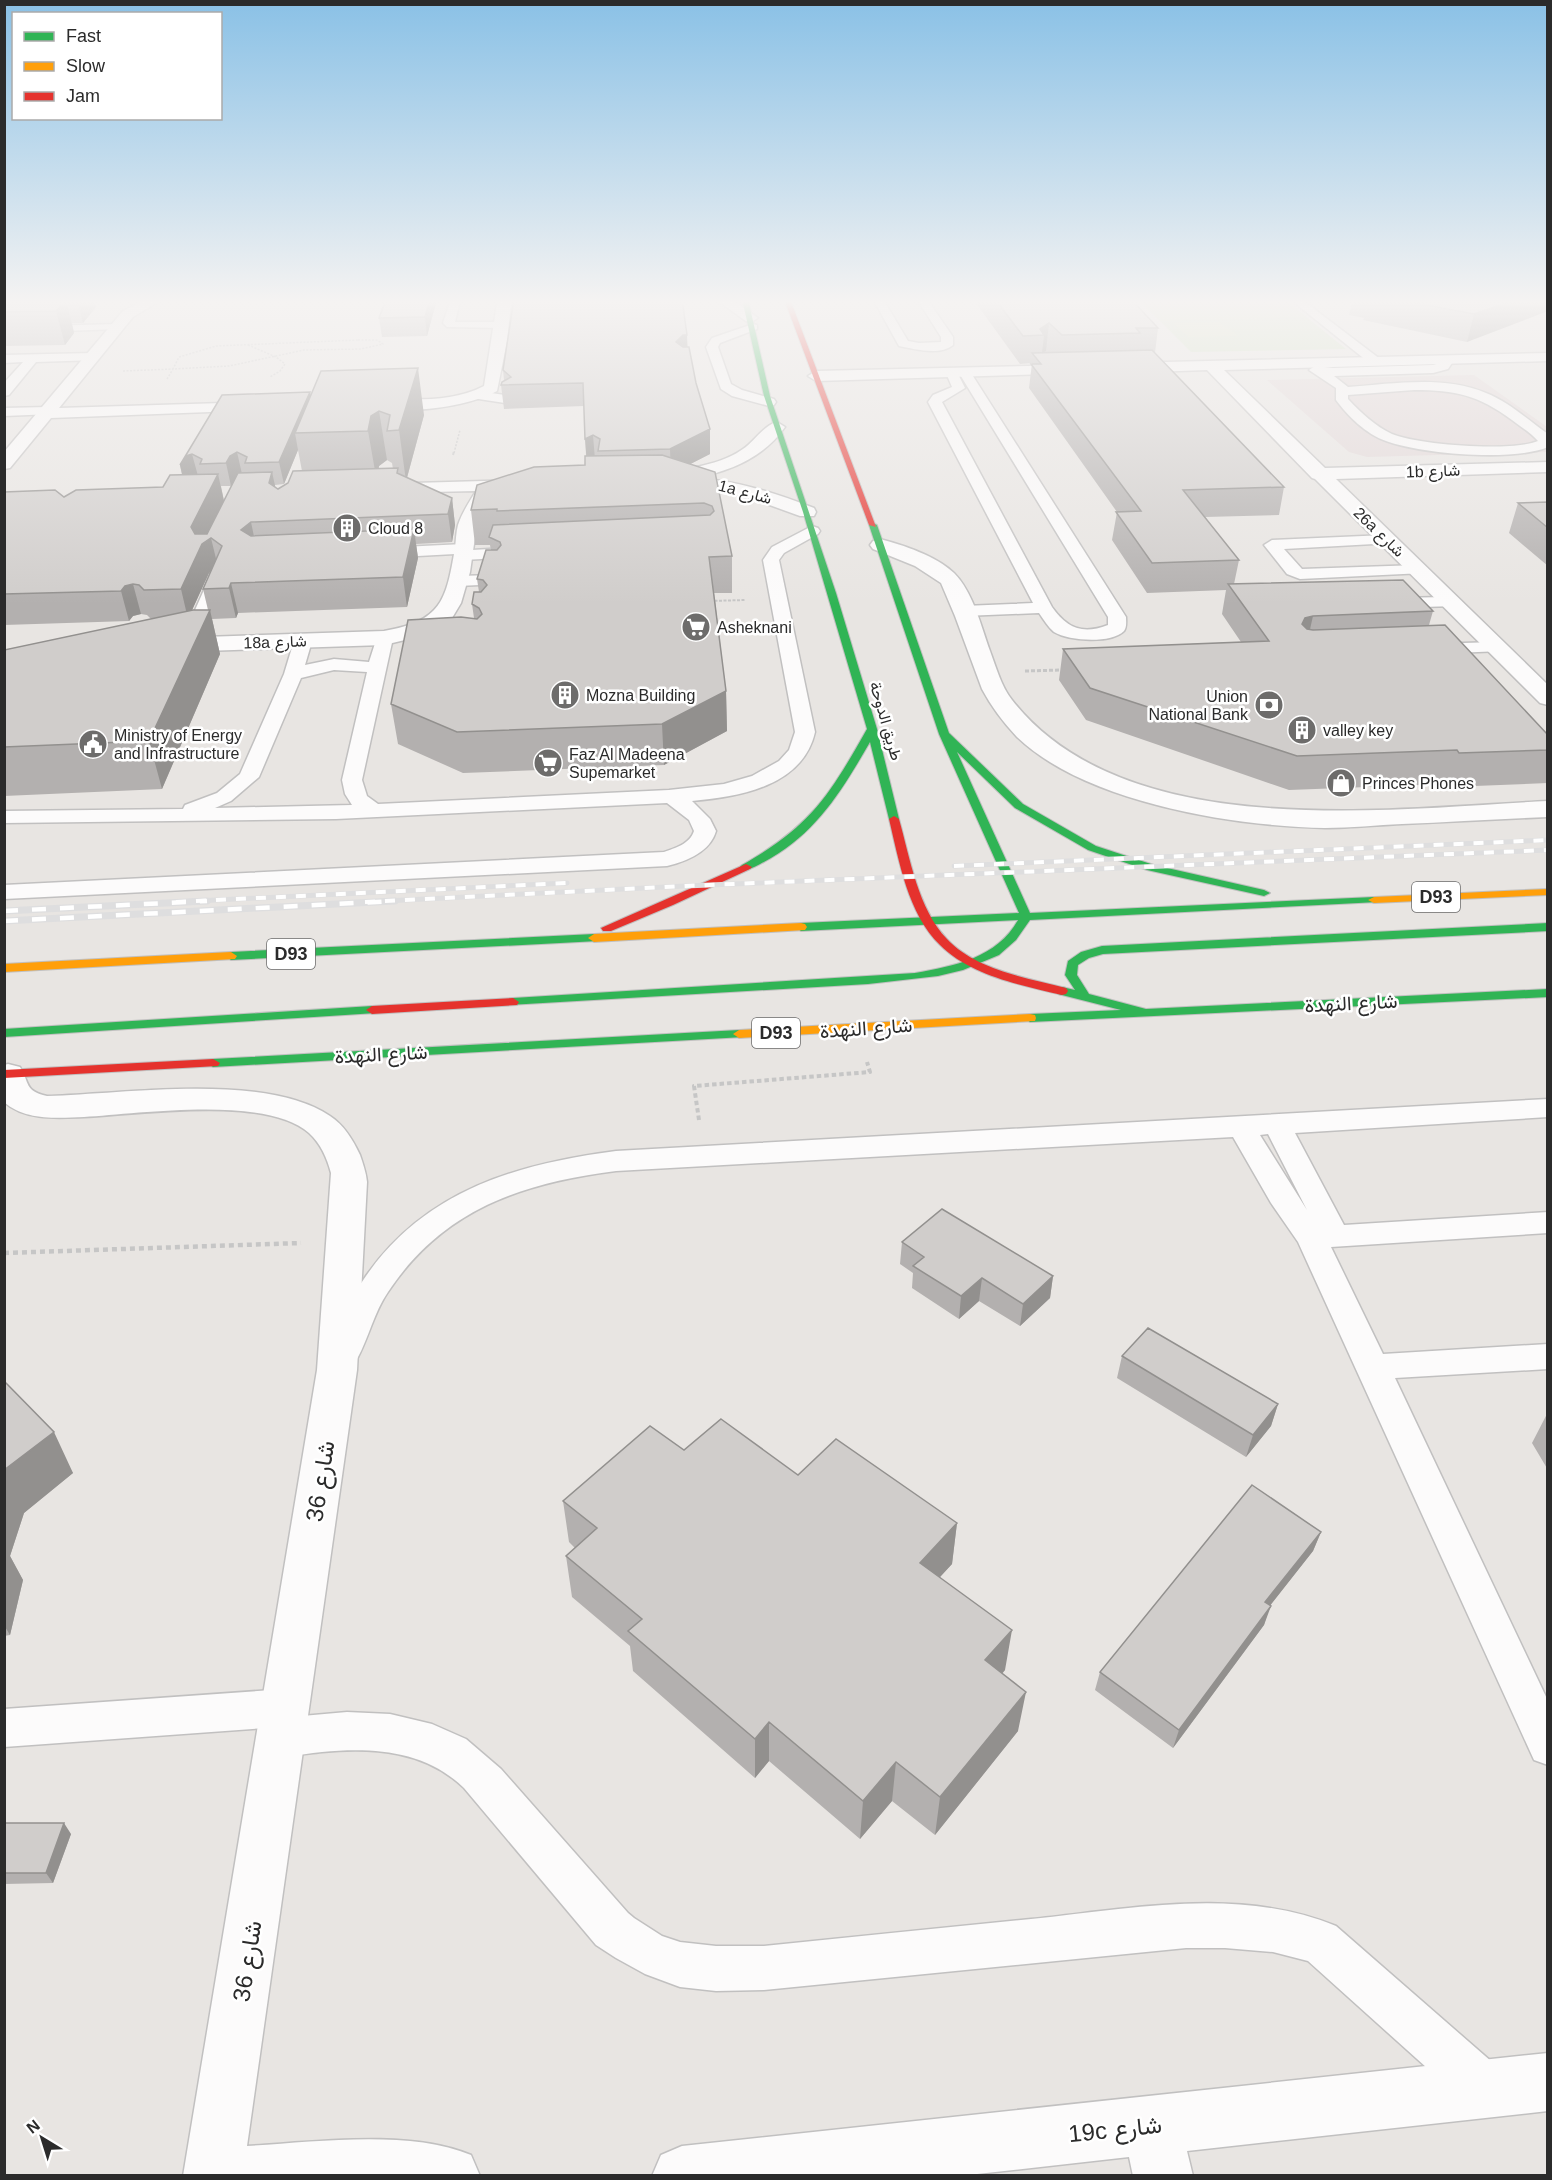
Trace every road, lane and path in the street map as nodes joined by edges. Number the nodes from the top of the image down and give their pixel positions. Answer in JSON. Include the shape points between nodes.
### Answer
{"nodes":[{"id":1,"x":57,"y":401,"type":"edge"},
{"id":2,"x":445,"y":401,"type":"edge"},
{"id":3,"x":476,"y":401,"type":"edge"},
{"id":4,"x":765,"y":401,"type":"edge"},
{"id":5,"x":820,"y":401,"type":"edge"},
{"id":6,"x":936,"y":401,"type":"edge"},
{"id":7,"x":973,"y":401,"type":"edge"},
{"id":8,"x":1245,"y":401,"type":"edge"},
{"id":9,"x":1343,"y":401,"type":"edge"},
{"id":10,"x":1491,"y":401,"type":"edge"},
{"id":11,"x":769,"y":402,"type":"joint"},
{"id":12,"x":363,"y":404,"type":"edge"},
{"id":13,"x":270,"y":407,"type":"edge"},
{"id":14,"x":4,"y":412,"type":"edge"},
{"id":15,"x":48,"y":412,"type":"junction"},
{"id":16,"x":777,"y":427,"type":"junction"},
{"id":17,"x":4,"y":464,"type":"edge"},
{"id":18,"x":1545,"y":469,"type":"edge"},
{"id":19,"x":1318,"y":474,"type":"junction"},
{"id":20,"x":543,"y":484,"type":"edge"},
{"id":21,"x":488,"y":486,"type":"junction"},
{"id":22,"x":445,"y":487,"type":"junction"},
{"id":23,"x":362,"y":489,"type":"edge"},
{"id":24,"x":809,"y":521,"type":"junction"},
{"id":25,"x":1386,"y":540,"type":"junction"},
{"id":26,"x":499,"y":544,"type":"edge"},
{"id":27,"x":879,"y":545,"type":"junction"},
{"id":28,"x":533,"y":552,"type":"edge"},
{"id":29,"x":365,"y":554,"type":"edge"},
{"id":30,"x":463,"y":556,"type":"junction"},
{"id":31,"x":416,"y":567,"type":"edge"},
{"id":32,"x":1418,"y":570,"type":"junction"},
{"id":33,"x":219,"y":574,"type":"edge"},
{"id":34,"x":495,"y":577,"type":"edge"},
{"id":35,"x":1446,"y":598,"type":"junction"},
{"id":36,"x":779,"y":599,"type":"junction"},
{"id":37,"x":1372,"y":601,"type":"edge"},
{"id":38,"x":708,"y":602,"type":"edge"},
{"id":39,"x":1044,"y":608,"type":"junction"},
{"id":40,"x":964,"y":611,"type":"junction"},
{"id":41,"x":463,"y":619,"type":"edge"},
{"id":42,"x":430,"y":632,"type":"junction"},
{"id":43,"x":384,"y":638,"type":"junction"},
{"id":44,"x":303,"y":641,"type":"junction"},
{"id":45,"x":1493,"y":644,"type":"junction"},
{"id":46,"x":188,"y":645,"type":"junction"},
{"id":47,"x":152,"y":646,"type":"edge"},
{"id":48,"x":1416,"y":647,"type":"edge"},
{"id":49,"x":376,"y":669,"type":"junction"},
{"id":50,"x":1071,"y":669,"type":"edge"},
{"id":51,"x":988,"y":672,"type":"junction"},
{"id":52,"x":293,"y":674,"type":"junction"},
{"id":53,"x":1548,"y":698,"type":"edge"},
{"id":54,"x":872,"y":729,"type":"junction"},
{"id":55,"x":945,"y":734,"type":"junction"},
{"id":56,"x":352,"y":780,"type":"junction"},
{"id":57,"x":672,"y":796,"type":"junction"},
{"id":58,"x":1548,"y":809,"type":"edge"},
{"id":59,"x":372,"y":810,"type":"junction"},
{"id":60,"x":182,"y":813,"type":"junction"},
{"id":61,"x":297,"y":814,"type":"junction"},
{"id":62,"x":9,"y":819,"type":"edge"},
{"id":63,"x":4,"y":892,"type":"edge"},
{"id":64,"x":1548,"y":892,"type":"edge"},
{"id":65,"x":1325,"y":903,"type":"junction"},
{"id":66,"x":1026,"y":916,"type":"junction"},
{"id":67,"x":927,"y":921,"type":"junction"},
{"id":68,"x":1548,"y":927,"type":"edge"},
{"id":69,"x":577,"y":939,"type":"junction"},
{"id":70,"x":975,"y":962,"type":"junction"},
{"id":71,"x":4,"y":968,"type":"edge"},
{"id":72,"x":1548,"y":993,"type":"edge"},
{"id":73,"x":1514,"y":995,"type":"junction"},
{"id":74,"x":1085,"y":997,"type":"junction"},
{"id":75,"x":1539,"y":1006,"type":"dead end"},
{"id":76,"x":1145,"y":1012,"type":"junction"},
{"id":77,"x":860,"y":1029,"type":"junction"},
{"id":78,"x":4,"y":1033,"type":"edge"},
{"id":79,"x":6,"y":1074,"type":"edge"},
{"id":80,"x":1548,"y":1108,"type":"edge"},
{"id":81,"x":1277,"y":1125,"type":"junction"},
{"id":82,"x":1240,"y":1127,"type":"junction"},
{"id":83,"x":705,"y":1156,"type":"junction"},
{"id":84,"x":1548,"y":1222,"type":"edge"},
{"id":85,"x":1323,"y":1237,"type":"junction"},
{"id":86,"x":309,"y":1243,"type":"dead end"},
{"id":87,"x":4,"y":1253,"type":"edge"},
{"id":88,"x":1548,"y":1356,"type":"edge"},
{"id":89,"x":1373,"y":1367,"type":"junction"},
{"id":90,"x":337,"y":1370,"type":"junction"},
{"id":91,"x":284,"y":1723,"type":"junction"},
{"id":92,"x":4,"y":1728,"type":"edge"},
{"id":93,"x":1548,"y":1746,"type":"edge"},
{"id":94,"x":1548,"y":2082,"type":"edge"},
{"id":95,"x":1486,"y":2089,"type":"junction"},
{"id":96,"x":1157,"y":2150,"type":"edge"},
{"id":97,"x":213,"y":2175,"type":"edge"},
{"id":98,"x":244,"y":2175,"type":"edge"},
{"id":99,"x":450,"y":2175,"type":"edge"},
{"id":100,"x":682,"y":2175,"type":"edge"}],
"edges":[{"from":1,"to":15,"type":"street"},
{"from":2,"to":12,"type":"street"},
{"from":3,"to":22,"type":"path"},
{"from":4,"to":11,"type":"lane"},
{"from":5,"to":27,"type":"main road"},
{"from":6,"to":39,"type":"lane"},
{"from":7,"to":39,"type":"lane","via":[[1119,624],[1096,634],[1069,631],[1059,627]]},
{"from":8,"to":19,"type":"street","name":"26a شارع"},
{"from":9,"to":10,"type":"lane","via":[[1380,433],[1402,442],[1464,449],[1530,448],[1546,443]]},
{"from":11,"to":16,"type":"main road","name":"طريق الدوحة"},
{"from":13,"to":15,"type":"street"},
{"from":14,"to":15,"type":"lane"},
{"from":15,"to":17,"type":"street"},
{"from":16,"to":24,"type":"main road","name":"طريق الدوحة"},
{"from":16,"to":24,"type":"street","name":"1a شارع","via":[[759,447],[737,461],[657,481],[738,487]]},
{"from":18,"to":19,"type":"street","name":"1b شارع"},
{"from":19,"to":25,"type":"street","name":"26a شارع"},
{"from":20,"to":21,"type":"street"},
{"from":21,"to":22,"type":"street"},
{"from":21,"to":30,"type":"street"},
{"from":22,"to":23,"type":"street","via":[[394,483]]},
{"from":22,"to":30,"type":"street"},
{"from":24,"to":36,"type":"lane","via":[[772,557]]},
{"from":24,"to":54,"type":"main road","name":"طريق الدوحة"},
{"from":25,"to":32,"type":"street","name":"26a شارع"},
{"from":25,"to":32,"type":"lane","via":[[1272,545],[1300,574]]},
{"from":26,"to":30,"type":"lane"},
{"from":27,"to":40,"type":"street","via":[[947,578]]},
{"from":27,"to":55,"type":"main road"},
{"from":28,"to":30,"type":"lane"},
{"from":29,"to":30,"type":"lane"},
{"from":30,"to":31,"type":"lane"},
{"from":30,"to":34,"type":"lane"},
{"from":30,"to":42,"type":"street","via":[[449,609]]},
{"from":32,"to":35,"type":"street","name":"26a شارع"},
{"from":33,"to":46,"type":"lane"},
{"from":35,"to":37,"type":"lane"},
{"from":35,"to":45,"type":"street","name":"26a شارع"},
{"from":36,"to":38,"type":"path"},
{"from":36,"to":57,"type":"lane","via":[[806,732],[798,755],[786,766],[750,784]]},
{"from":39,"to":40,"type":"lane"},
{"from":40,"to":51,"type":"street"},
{"from":41,"to":42,"type":"lane"},
{"from":42,"to":43,"type":"street","name":"18a شارع"},
{"from":43,"to":44,"type":"street","name":"18a شارع"},
{"from":43,"to":49,"type":"lane"},
{"from":44,"to":46,"type":"street","name":"18a شارع"},
{"from":44,"to":52,"type":"lane"},
{"from":45,"to":48,"type":"lane"},
{"from":45,"to":53,"type":"street","name":"26a شارع"},
{"from":46,"to":47,"type":"street","name":"18a شارع"},
{"from":49,"to":52,"type":"lane","via":[[327,665]]},
{"from":49,"to":56,"type":"lane"},
{"from":50,"to":51,"type":"path"},
{"from":51,"to":58,"type":"street","via":[[1010,715],[1046,747],[1101,776],[1190,806],[1255,817],[1327,820]]},
{"from":52,"to":60,"type":"lane","via":[[246,781],[224,797]]},
{"from":54,"to":67,"type":"main road","name":"طريق الدوحة"},
{"from":54,"to":69,"type":"main road","via":[[838,786],[799,836],[768,856],[669,905]]},
{"from":55,"to":65,"type":"main road","via":[[1019,806],[1092,848],[1161,870]]},
{"from":55,"to":66,"type":"main road"},
{"from":56,"to":59,"type":"lane","via":[[354,795]]},
{"from":56,"to":61,"type":"lane"},
{"from":57,"to":59,"type":"lane"},
{"from":57,"to":63,"type":"lane","via":[[699,815],[705,835],[690,849],[667,859]]},
{"from":59,"to":61,"type":"lane"},
{"from":60,"to":61,"type":"lane"},
{"from":60,"to":62,"type":"lane"},
{"from":64,"to":65,"type":"main road","number":"D93"},
{"from":65,"to":66,"type":"main road","number":"D93"},
{"from":66,"to":67,"type":"main road","number":"D93"},
{"from":66,"to":70,"type":"main road","via":[[1022,929],[1011,942]]},
{"from":67,"to":69,"type":"main road","number":"D93"},
{"from":67,"to":70,"type":"main road","name":"طريق الدوحة","via":[[944,943]]},
{"from":68,"to":74,"type":"main road","via":[[1102,950],[1072,964],[1071,975]]},
{"from":69,"to":71,"type":"main road","number":"D93"},
{"from":70,"to":74,"type":"main road","name":"طريق الدوحة"},
{"from":70,"to":78,"type":"main road","via":[[952,969],[847,981]]},
{"from":72,"to":73,"type":"main road","name":"شارع النهدة","number":"D93"},
{"from":73,"to":75,"type":"main road"},
{"from":73,"to":76,"type":"main road","name":"شارع النهدة","number":"D93"},
{"from":74,"to":76,"type":"main road","name":"طريق الدوحة"},
{"from":76,"to":77,"type":"main road","name":"شارع النهدة","number":"D93"},
{"from":77,"to":79,"type":"main road","name":"شارع النهدة","number":"D93"},
{"from":77,"to":83,"type":"path","via":[[870,1072],[694,1086]]},
{"from":79,"to":90,"type":"street","name":"شارع 36","via":[[10,1089],[24,1102],[47,1107],[258,1101],[309,1118],[328,1133],[341,1150],[348,1171],[349,1193]]},
{"from":80,"to":81,"type":"lane"},
{"from":81,"to":82,"type":"lane"},
{"from":81,"to":85,"type":"lane"},
{"from":82,"to":83,"type":"lane"},
{"from":82,"to":85,"type":"lane","via":[[1281,1196]]},
{"from":83,"to":90,"type":"lane","via":[[549,1170],[479,1194],[448,1212],[396,1257],[376,1285]]},
{"from":84,"to":85,"type":"lane"},
{"from":85,"to":89,"type":"lane"},
{"from":86,"to":87,"type":"path"},
{"from":88,"to":89,"type":"lane"},
{"from":89,"to":93,"type":"lane"},
{"from":90,"to":91,"type":"street","name":"شارع 36"},
{"from":91,"to":92,"type":"lane"},
{"from":91,"to":95,"type":"lane","via":[[413,1738],[452,1753],[484,1781],[612,1929],[667,1961],[698,1968],[764,1968],[1186,1926],[1273,1930],[1320,1942]]},
{"from":91,"to":97,"type":"street","name":"شارع 36"},
{"from":94,"to":95,"type":"street","name":"19c شارع"},
{"from":95,"to":96,"type":"street","name":"19c شارع"},
{"from":96,"to":100,"type":"street","name":"19c شارع"},
{"from":98,"to":99,"type":"street","via":[[380,2170]]}]}
